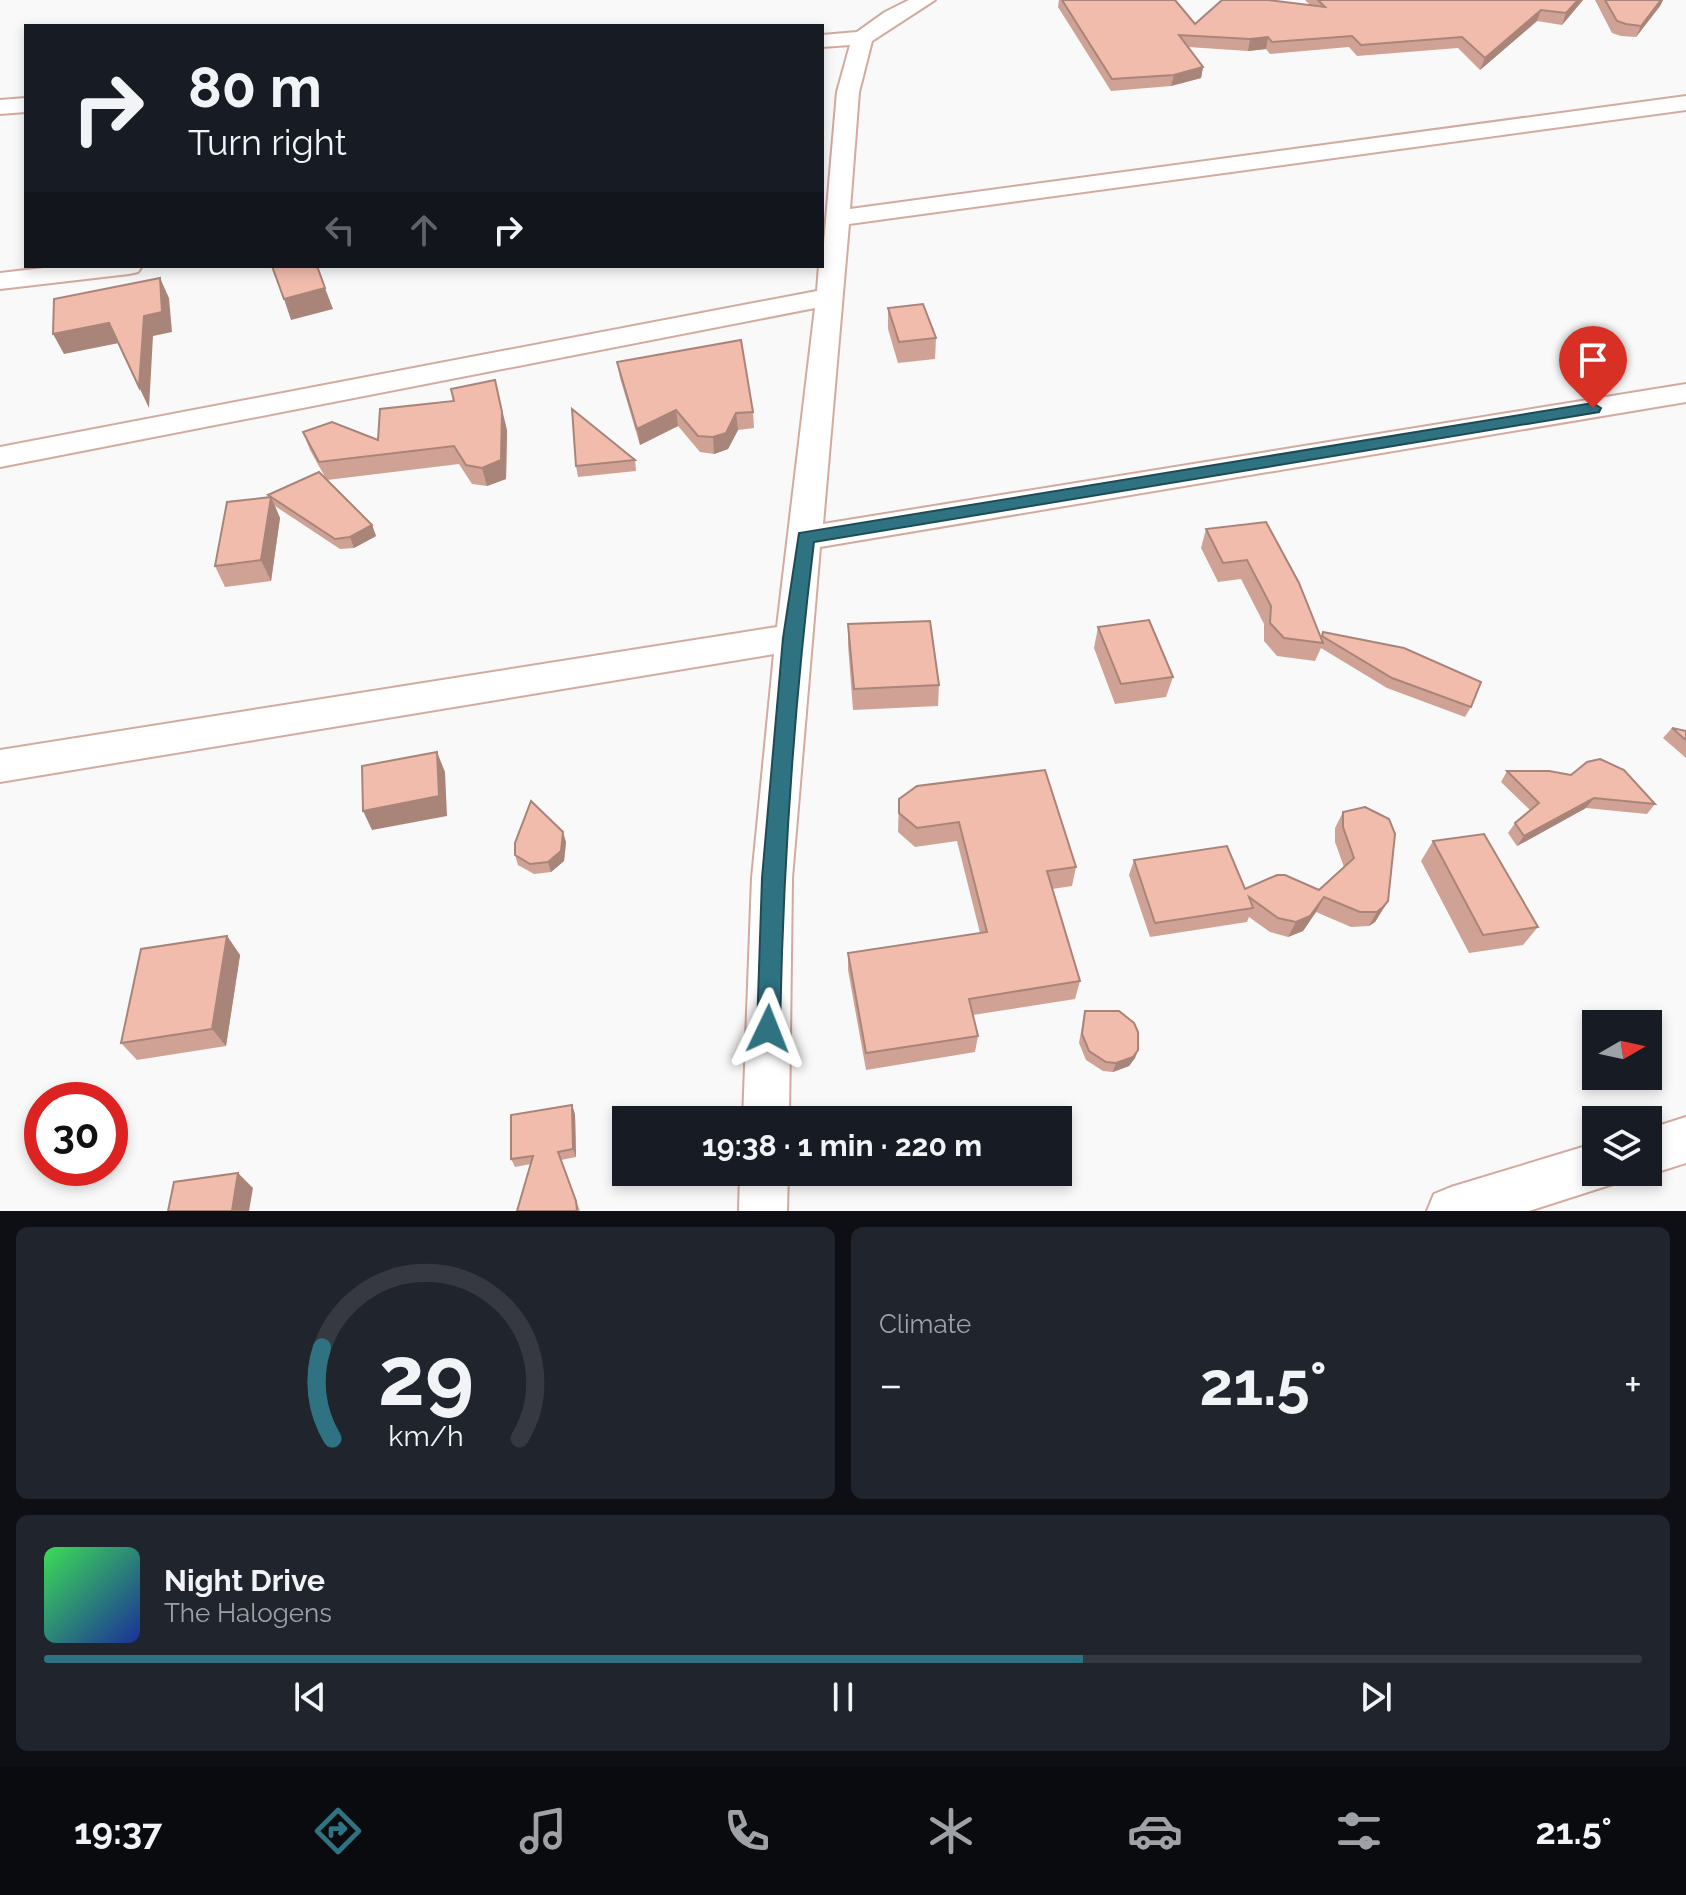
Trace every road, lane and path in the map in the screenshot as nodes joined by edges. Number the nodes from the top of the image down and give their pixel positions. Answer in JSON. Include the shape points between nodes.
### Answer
{"nodes":[{"id":1,"x":925,"y":0,"type":"edge"},
{"id":2,"x":862,"y":38,"type":"junction"},
{"id":3,"x":824,"y":41,"type":"edge"},
{"id":4,"x":1686,"y":103,"type":"edge"},
{"id":5,"x":24,"y":105,"type":"edge"},
{"id":6,"x":0,"y":107,"type":"edge"},
{"id":7,"x":832,"y":160,"type":"edge"},
{"id":8,"x":837,"y":218,"type":"junction"},
{"id":9,"x":112,"y":268,"type":"edge"},
{"id":10,"x":0,"y":281,"type":"edge"},
{"id":11,"x":830,"y":297,"type":"junction"},
{"id":12,"x":1686,"y":393,"type":"edge"},
{"id":13,"x":0,"y":457,"type":"edge"},
{"id":14,"x":805,"y":538,"type":"junction"},
{"id":15,"x":793,"y":638,"type":"junction"},
{"id":16,"x":0,"y":766,"type":"edge"},
{"id":17,"x":766,"y":1106,"type":"edge"},
{"id":18,"x":1686,"y":1140,"type":"edge"},
{"id":19,"x":1662,"y":1148,"type":"edge"},
{"id":20,"x":1582,"y":1171,"type":"edge"},
{"id":21,"x":764,"y":1186,"type":"edge"},
{"id":22,"x":763,"y":1211,"type":"edge"},
{"id":23,"x":1451,"y":1211,"type":"edge"}],
"edges":[{"from":1,"to":2,"type":"street"},
{"from":2,"to":3,"type":"street"},
{"from":2,"to":7,"type":"street"},
{"from":4,"to":8,"type":"street"},
{"from":5,"to":6,"type":"street"},
{"from":7,"to":8,"type":"street"},
{"from":8,"to":11,"type":"street"},
{"from":9,"to":10,"type":"street"},
{"from":11,"to":13,"type":"street"},
{"from":11,"to":14,"type":"street"},
{"from":12,"to":14,"type":"street"},
{"from":14,"to":15,"type":"street"},
{"from":15,"to":16,"type":"street"},
{"from":15,"to":17,"type":"street","via":[[772,878]]},
{"from":18,"to":19,"type":"street"},
{"from":20,"to":23,"type":"street"},
{"from":21,"to":22,"type":"street"}]}
